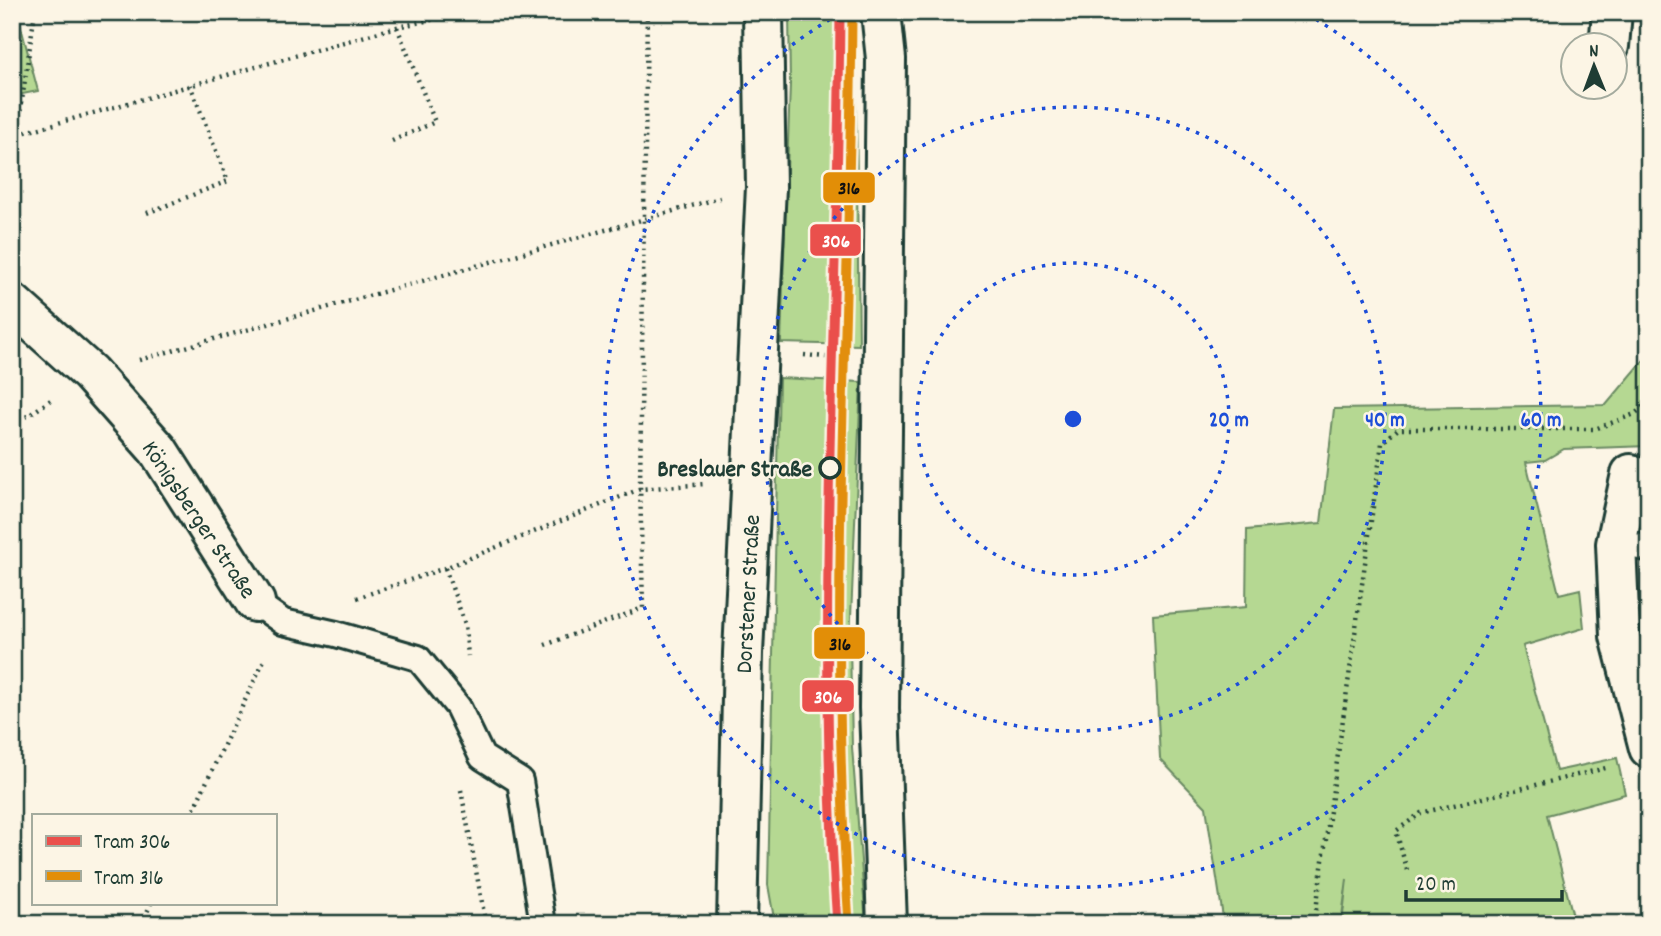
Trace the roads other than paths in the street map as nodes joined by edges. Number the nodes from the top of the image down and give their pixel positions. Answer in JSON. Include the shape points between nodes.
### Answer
{"nodes":[{"id":1,"x":763,"y":12,"type":"edge"},
{"id":2,"x":881,"y":12,"type":"edge"},
{"id":3,"x":1612,"y":12,"type":"edge"},
{"id":4,"x":1610,"y":32,"type":"edge"},
{"id":5,"x":12,"y":303,"type":"edge"},
{"id":6,"x":1631,"y":474,"type":"dead end"},
{"id":7,"x":1632,"y":546,"type":"edge"},
{"id":8,"x":255,"y":602,"type":"joint"},
{"id":9,"x":1649,"y":748,"type":"edge"},
{"id":10,"x":543,"y":924,"type":"edge"},
{"id":11,"x":737,"y":924,"type":"edge"},
{"id":12,"x":887,"y":924,"type":"edge"}],
"edges":[{"from":1,"to":11,"type":"main road","name":"Dorstener Straße","via":[[765,187],[743,653]]},
{"from":2,"to":12,"type":"main road","via":[[886,59],[879,708]]},
{"from":3,"to":4,"type":"main road"},
{"from":5,"to":8,"type":"main road","name":"Königsberger Straße","via":[[90,373],[158,450]]},
{"from":6,"to":7,"type":"main road"},
{"from":7,"to":9,"type":"main road","via":[[1620,635]]},
{"from":8,"to":10,"type":"lane","name":"Königsberger Straße","via":[[283,622],[418,658],[458,707],[482,757],[520,781]]}]}
